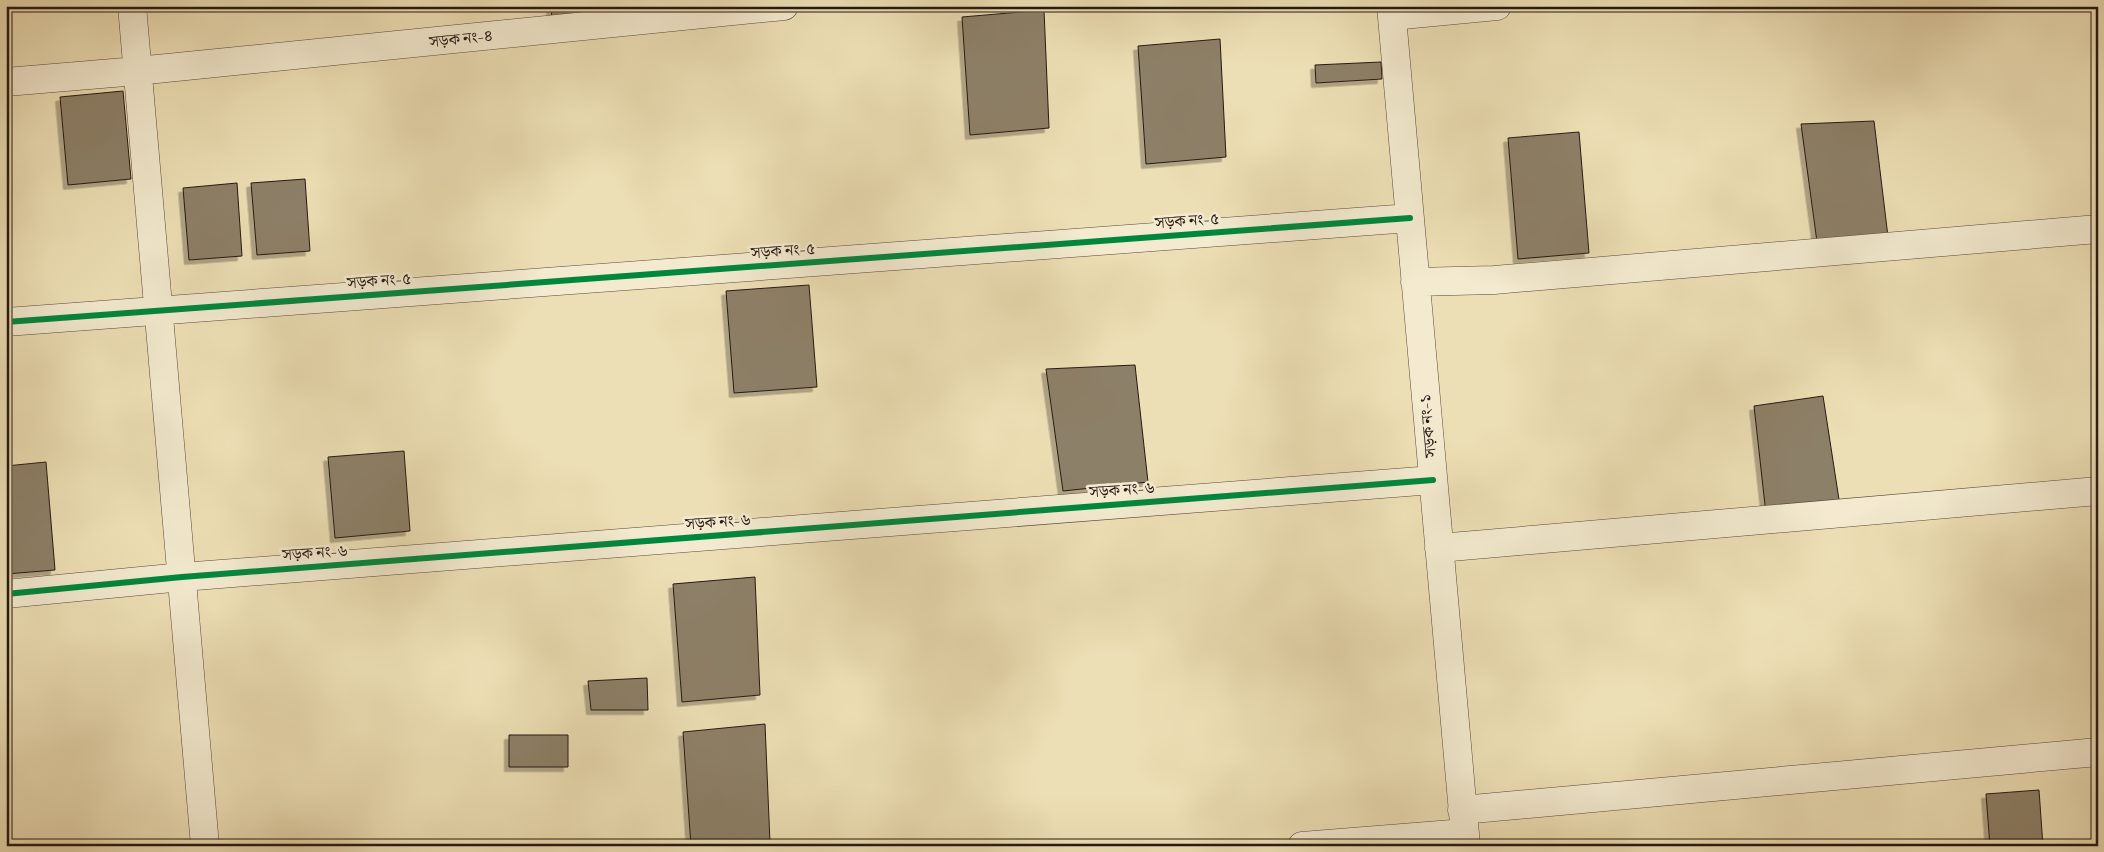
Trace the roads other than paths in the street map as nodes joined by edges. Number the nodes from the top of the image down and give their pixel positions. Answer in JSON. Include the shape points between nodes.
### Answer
{"nodes":[{"id":1,"x":132,"y":6,"type":"edge"},
{"id":2,"x":784,"y":6,"type":"edge"},
{"id":3,"x":1497,"y":6,"type":"edge"},
{"id":4,"x":1391,"y":11,"type":"edge"},
{"id":5,"x":138,"y":72,"type":"junction"},
{"id":6,"x":6,"y":82,"type":"edge"},
{"id":7,"x":1410,"y":218,"type":"junction"},
{"id":8,"x":2098,"y":229,"type":"edge"},
{"id":9,"x":1415,"y":282,"type":"junction"},
{"id":10,"x":158,"y":311,"type":"junction"},
{"id":11,"x":6,"y":322,"type":"edge"},
{"id":12,"x":1433,"y":480,"type":"junction"},
{"id":13,"x":2098,"y":490,"type":"edge"},
{"id":14,"x":1439,"y":548,"type":"junction"},
{"id":15,"x":182,"y":577,"type":"junction"},
{"id":16,"x":6,"y":594,"type":"edge"},
{"id":17,"x":2098,"y":752,"type":"edge"},
{"id":18,"x":1464,"y":830,"type":"edge"},
{"id":19,"x":205,"y":846,"type":"edge"},
{"id":20,"x":1302,"y":846,"type":"edge"}],
"edges":[{"from":1,"to":5,"type":"street"},
{"from":2,"to":5,"type":"street","name":"সড়ক নং-৪"},
{"from":3,"to":4,"type":"street"},
{"from":4,"to":7,"type":"street","name":"সড়ক নং-১"},
{"from":5,"to":6,"type":"street","name":"সড়ক নং-৪"},
{"from":5,"to":10,"type":"street"},
{"from":7,"to":9,"type":"street","name":"সড়ক নং-১"},
{"from":7,"to":10,"type":"street","name":"সড়ক নং-৫"},
{"from":8,"to":9,"type":"street","via":[[1494,280]]},
{"from":9,"to":12,"type":"street","name":"সড়ক নং-১"},
{"from":10,"to":11,"type":"street","name":"সড়ক নং-৫"},
{"from":10,"to":15,"type":"street"},
{"from":12,"to":14,"type":"street","name":"সড়ক নং-১"},
{"from":12,"to":15,"type":"street","name":"সড়ক নং-৬"},
{"from":13,"to":14,"type":"street"},
{"from":14,"to":18,"type":"street","name":"সড়ক নং-১"},
{"from":15,"to":16,"type":"street","name":"সড়ক নং-৬"},
{"from":15,"to":19,"type":"street"},
{"from":17,"to":18,"type":"street"},
{"from":18,"to":20,"type":"street"}]}
